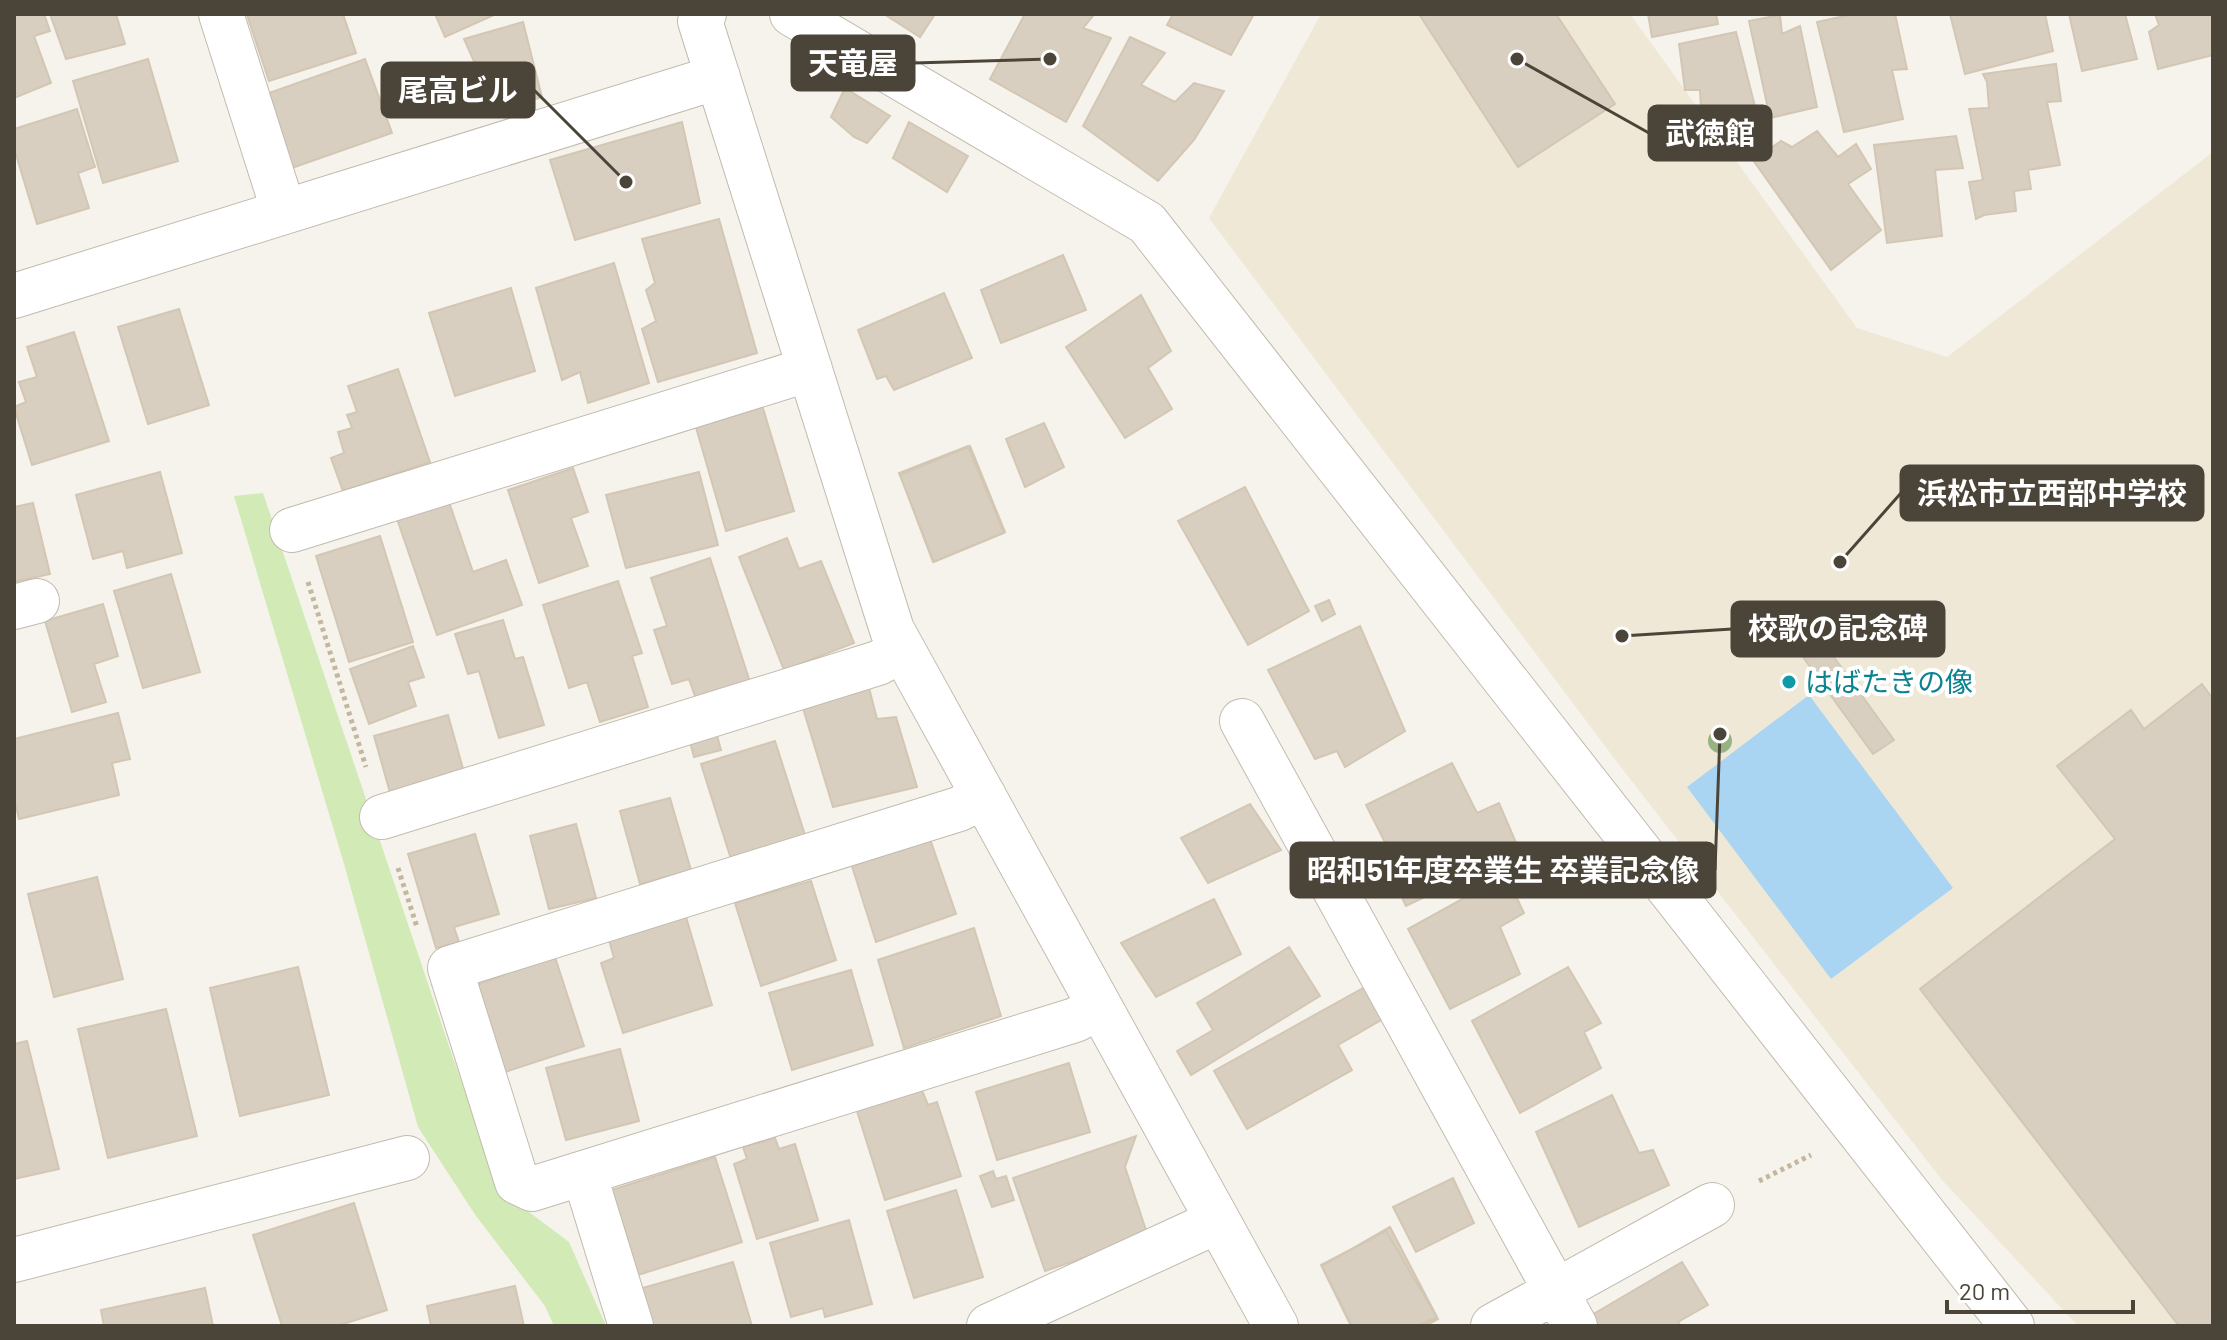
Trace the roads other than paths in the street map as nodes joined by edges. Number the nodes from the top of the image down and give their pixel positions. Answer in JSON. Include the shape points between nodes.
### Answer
{"nodes":[{"id":1,"x":221,"y":14,"type":"edge"},
{"id":2,"x":704,"y":14,"type":"edge"},
{"id":3,"x":792,"y":14,"type":"edge"},
{"id":4,"x":718,"y":77,"type":"junction"},
{"id":5,"x":284,"y":212,"type":"junction"},
{"id":6,"x":14,"y":296,"type":"edge"},
{"id":7,"x":810,"y":369,"type":"junction"},
{"id":8,"x":292,"y":530,"type":"road end"},
{"id":9,"x":902,"y":650,"type":"junction"},
{"id":10,"x":1242,"y":721,"type":"dead end"},
{"id":11,"x":984,"y":796,"type":"junction"},
{"id":12,"x":382,"y":817,"type":"road end"},
{"id":13,"x":1100,"y":1007,"type":"junction"},
{"id":14,"x":407,"y":1158,"type":"dead end"},
{"id":15,"x":584,"y":1173,"type":"junction"},
{"id":16,"x":1712,"y":1205,"type":"road end"},
{"id":17,"x":1218,"y":1221,"type":"junction"},
{"id":18,"x":14,"y":1260,"type":"edge"},
{"id":19,"x":1566,"y":1309,"type":"edge"},
{"id":20,"x":631,"y":1326,"type":"edge"},
{"id":21,"x":989,"y":1326,"type":"edge"},
{"id":22,"x":1276,"y":1326,"type":"edge"},
{"id":23,"x":1493,"y":1326,"type":"edge"},
{"id":24,"x":2012,"y":1326,"type":"edge"}],
"edges":[{"from":1,"to":5,"type":"street"},
{"from":2,"to":4,"type":"street","via":[[700,21]]},
{"from":3,"to":24,"type":"street","via":[[1147,223]]},
{"from":4,"to":5,"type":"street"},
{"from":4,"to":7,"type":"street"},
{"from":5,"to":6,"type":"street"},
{"from":7,"to":8,"type":"street"},
{"from":7,"to":9,"type":"street"},
{"from":9,"to":11,"type":"street"},
{"from":9,"to":12,"type":"street","via":[[878,663]]},
{"from":10,"to":19,"type":"street"},
{"from":11,"to":13,"type":"street"},
{"from":11,"to":15,"type":"street","via":[[959,809],[450,968],[517,1182],[532,1189]]},
{"from":13,"to":15,"type":"street","via":[[1075,1020]]},
{"from":13,"to":17,"type":"street"},
{"from":14,"to":18,"type":"street"},
{"from":15,"to":20,"type":"street"},
{"from":16,"to":19,"type":"street"},
{"from":17,"to":21,"type":"street"},
{"from":17,"to":22,"type":"street"},
{"from":19,"to":23,"type":"street"}]}
